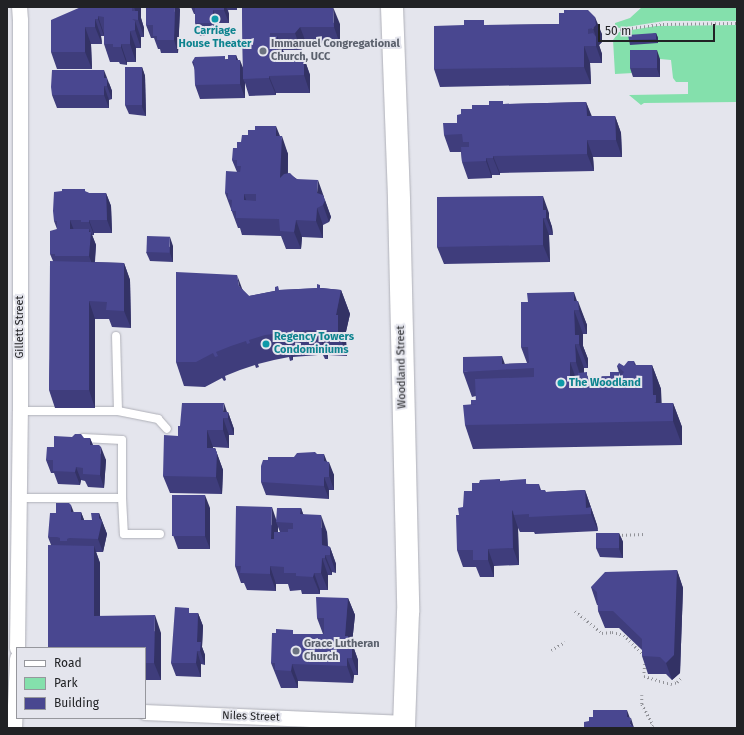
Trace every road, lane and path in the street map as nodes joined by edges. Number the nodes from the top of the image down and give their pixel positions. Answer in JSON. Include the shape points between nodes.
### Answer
{"nodes":[{"id":1,"x":19,"y":7,"type":"edge"},
{"id":2,"x":392,"y":7,"type":"edge"},
{"id":3,"x":737,"y":23,"type":"edge"},
{"id":4,"x":608,"y":31,"type":"dead end"},
{"id":5,"x":116,"y":336,"type":"dead end"},
{"id":6,"x":20,"y":411,"type":"junction"},
{"id":7,"x":118,"y":412,"type":"junction"},
{"id":8,"x":167,"y":429,"type":"dead end"},
{"id":9,"x":83,"y":438,"type":"edge"},
{"id":10,"x":19,"y":498,"type":"junction"},
{"id":11,"x":122,"y":498,"type":"junction"},
{"id":12,"x":160,"y":534,"type":"dead end"},
{"id":13,"x":644,"y":534,"type":"dead end"},
{"id":14,"x":611,"y":535,"type":"edge"},
{"id":15,"x":574,"y":611,"type":"dead end"},
{"id":16,"x":565,"y":642,"type":"dead end"},
{"id":17,"x":17,"y":647,"type":"edge"},
{"id":18,"x":551,"y":650,"type":"dead end"},
{"id":19,"x":16,"y":670,"type":"edge"},
{"id":20,"x":682,"y":677,"type":"dead end"},
{"id":21,"x":642,"y":695,"type":"dead end"},
{"id":22,"x":13,"y":706,"type":"edge"},
{"id":23,"x":146,"y":712,"type":"edge"},
{"id":24,"x":405,"y":726,"type":"edge"},
{"id":25,"x":14,"y":728,"type":"edge"},
{"id":26,"x":651,"y":728,"type":"edge"}],
"edges":[{"from":1,"to":6,"type":"street","name":"Gillett Street"},
{"from":2,"to":24,"type":"main road","name":"Woodland Street","via":[[408,612]]},
{"from":3,"to":4,"type":"path","via":[[663,24]]},
{"from":5,"to":7,"type":"lane"},
{"from":6,"to":7,"type":"lane"},
{"from":6,"to":10,"type":"street","name":"Gillett Street"},
{"from":7,"to":8,"type":"lane","via":[[158,419]]},
{"from":9,"to":11,"type":"lane","via":[[122,440]]},
{"from":10,"to":11,"type":"lane"},
{"from":10,"to":17,"type":"street","name":"Gillett Street"},
{"from":11,"to":12,"type":"lane","via":[[124,534]]},
{"from":13,"to":14,"type":"path"},
{"from":15,"to":20,"type":"path","via":[[602,633],[624,635],[642,652],[645,663],[644,676],[671,684]]},
{"from":16,"to":18,"type":"path"},
{"from":19,"to":22,"type":"street"},
{"from":21,"to":26,"type":"path","via":[[642,704],[653,725]]},
{"from":22,"to":25,"type":"street"},
{"from":23,"to":24,"type":"street","name":"Niles Street"}]}
